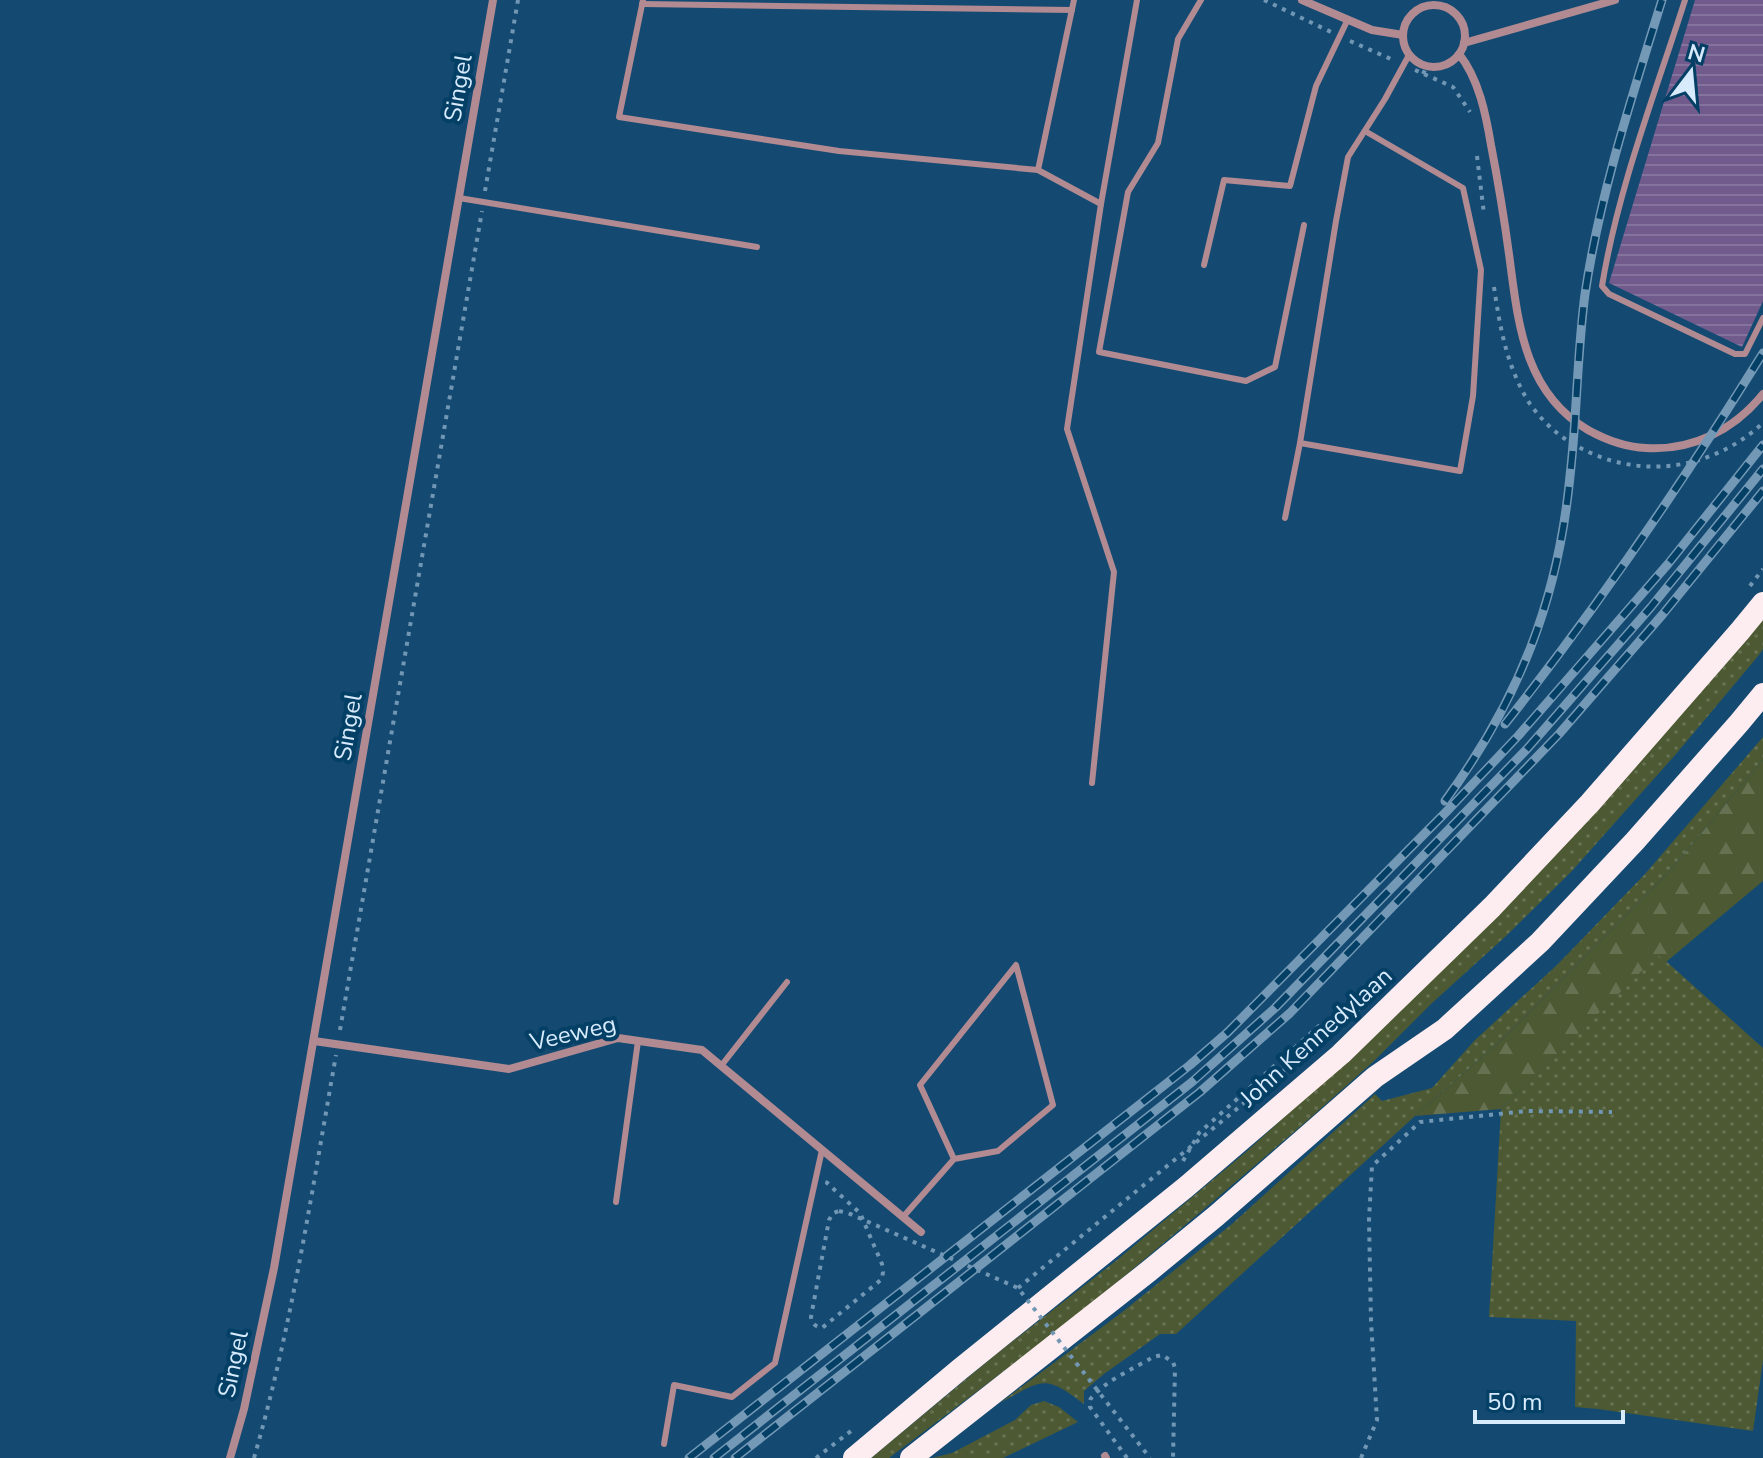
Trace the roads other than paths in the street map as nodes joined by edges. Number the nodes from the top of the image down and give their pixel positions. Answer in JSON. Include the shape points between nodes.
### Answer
{"nodes":[{"id":1,"x":493,"y":0,"type":"edge"},
{"id":2,"x":1074,"y":0,"type":"edge"},
{"id":3,"x":1137,"y":0,"type":"edge"},
{"id":4,"x":1201,"y":0,"type":"edge"},
{"id":5,"x":1302,"y":0,"type":"edge"},
{"id":6,"x":1615,"y":0,"type":"edge"},
{"id":7,"x":1685,"y":0,"type":"edge"},
{"id":8,"x":642,"y":2,"type":"edge"},
{"id":9,"x":1450,"y":5,"type":"edge"},
{"id":10,"x":1072,"y":10,"type":"junction"},
{"id":11,"x":1348,"y":19,"type":"junction"},
{"id":12,"x":1403,"y":35,"type":"junction"},
{"id":13,"x":1464,"y":43,"type":"junction"},
{"id":14,"x":1459,"y":54,"type":"junction"},
{"id":15,"x":1409,"y":55,"type":"junction"},
{"id":16,"x":1365,"y":131,"type":"junction"},
{"id":17,"x":1038,"y":170,"type":"junction"},
{"id":18,"x":459,"y":198,"type":"junction"},
{"id":19,"x":1101,"y":204,"type":"junction"},
{"id":20,"x":1304,"y":225,"type":"dead end"},
{"id":21,"x":757,"y":247,"type":"dead end"},
{"id":22,"x":1204,"y":265,"type":"dead end"},
{"id":23,"x":1763,"y":318,"type":"edge"},
{"id":24,"x":1763,"y":394,"type":"edge"},
{"id":25,"x":1300,"y":443,"type":"junction"},
{"id":26,"x":1285,"y":518,"type":"dead end"},
{"id":27,"x":1754,"y":597,"type":"edge"},
{"id":28,"x":1763,"y":694,"type":"edge"},
{"id":29,"x":1092,"y":783,"type":"dead end"},
{"id":30,"x":787,"y":982,"type":"dead end"},
{"id":31,"x":314,"y":1041,"type":"junction"},
{"id":32,"x":638,"y":1041,"type":"junction"},
{"id":33,"x":721,"y":1066,"type":"junction"},
{"id":34,"x":822,"y":1150,"type":"junction"},
{"id":35,"x":954,"y":1159,"type":"junction"},
{"id":36,"x":616,"y":1202,"type":"dead end"},
{"id":37,"x":903,"y":1217,"type":"junction"},
{"id":38,"x":921,"y":1232,"type":"dead end"},
{"id":39,"x":664,"y":1444,"type":"dead end"},
{"id":40,"x":230,"y":1458,"type":"edge"},
{"id":41,"x":854,"y":1458,"type":"edge"},
{"id":42,"x":911,"y":1458,"type":"edge"}],
"edges":[{"from":1,"to":18,"type":"street","name":"Singel"},
{"from":2,"to":10,"type":"lane"},
{"from":3,"to":19,"type":"lane"},
{"from":4,"to":20,"type":"lane","via":[[1178,39],[1158,143],[1128,192],[1099,352],[1246,381],[1275,367]]},
{"from":5,"to":11,"type":"street"},
{"from":6,"to":13,"type":"street"},
{"from":7,"to":23,"type":"lane","via":[[1621,200],[1602,286],[1735,354],[1745,354]]},
{"from":8,"to":10,"type":"lane"},
{"from":8,"to":17,"type":"lane","via":[[619,117],[839,151]]},
{"from":9,"to":12,"type":"street","via":[[1419,9]]},
{"from":9,"to":13,"type":"street","via":[[1462,24]]},
{"from":10,"to":17,"type":"lane"},
{"from":11,"to":12,"type":"street"},
{"from":11,"to":22,"type":"lane","via":[[1316,86],[1290,186],[1224,180]]},
{"from":12,"to":15,"type":"street"},
{"from":13,"to":14,"type":"street"},
{"from":14,"to":15,"type":"street","via":[[1425,70]]},
{"from":14,"to":24,"type":"street","via":[[1485,113],[1522,338],[1553,403],[1575,423],[1607,440],[1657,449],[1722,430]]},
{"from":15,"to":16,"type":"lane"},
{"from":16,"to":25,"type":"lane","via":[[1348,157]]},
{"from":16,"to":25,"type":"lane","via":[[1463,188],[1481,270],[1473,396],[1460,471]]},
{"from":17,"to":19,"type":"lane"},
{"from":18,"to":21,"type":"lane"},
{"from":18,"to":31,"type":"street","name":"Singel"},
{"from":19,"to":29,"type":"lane","via":[[1067,429],[1114,572]]},
{"from":25,"to":26,"type":"lane"},
{"from":27,"to":41,"type":"highway","name":"John Kennedylaan","via":[[1700,678],[1590,803],[1341,1054]]},
{"from":28,"to":42,"type":"highway","via":[[1540,942],[1445,1029],[1375,1077],[1194,1234]]},
{"from":30,"to":33,"type":"lane"},
{"from":31,"to":32,"type":"street","name":"Veeweg","via":[[509,1069],[618,1038]]},
{"from":31,"to":40,"type":"street","name":"Singel","via":[[274,1268]]},
{"from":32,"to":33,"type":"street","name":"Veeweg","via":[[702,1050]]},
{"from":32,"to":36,"type":"lane"},
{"from":33,"to":34,"type":"street","name":"Veeweg"},
{"from":34,"to":37,"type":"street","name":"Veeweg"},
{"from":34,"to":39,"type":"lane","via":[[775,1363],[732,1397],[674,1385]]},
{"from":35,"to":35,"type":"lane","via":[[920,1085],[1016,965],[1053,1105],[998,1151]]},
{"from":35,"to":37,"type":"lane"},
{"from":37,"to":38,"type":"street","name":"Veeweg"}]}
